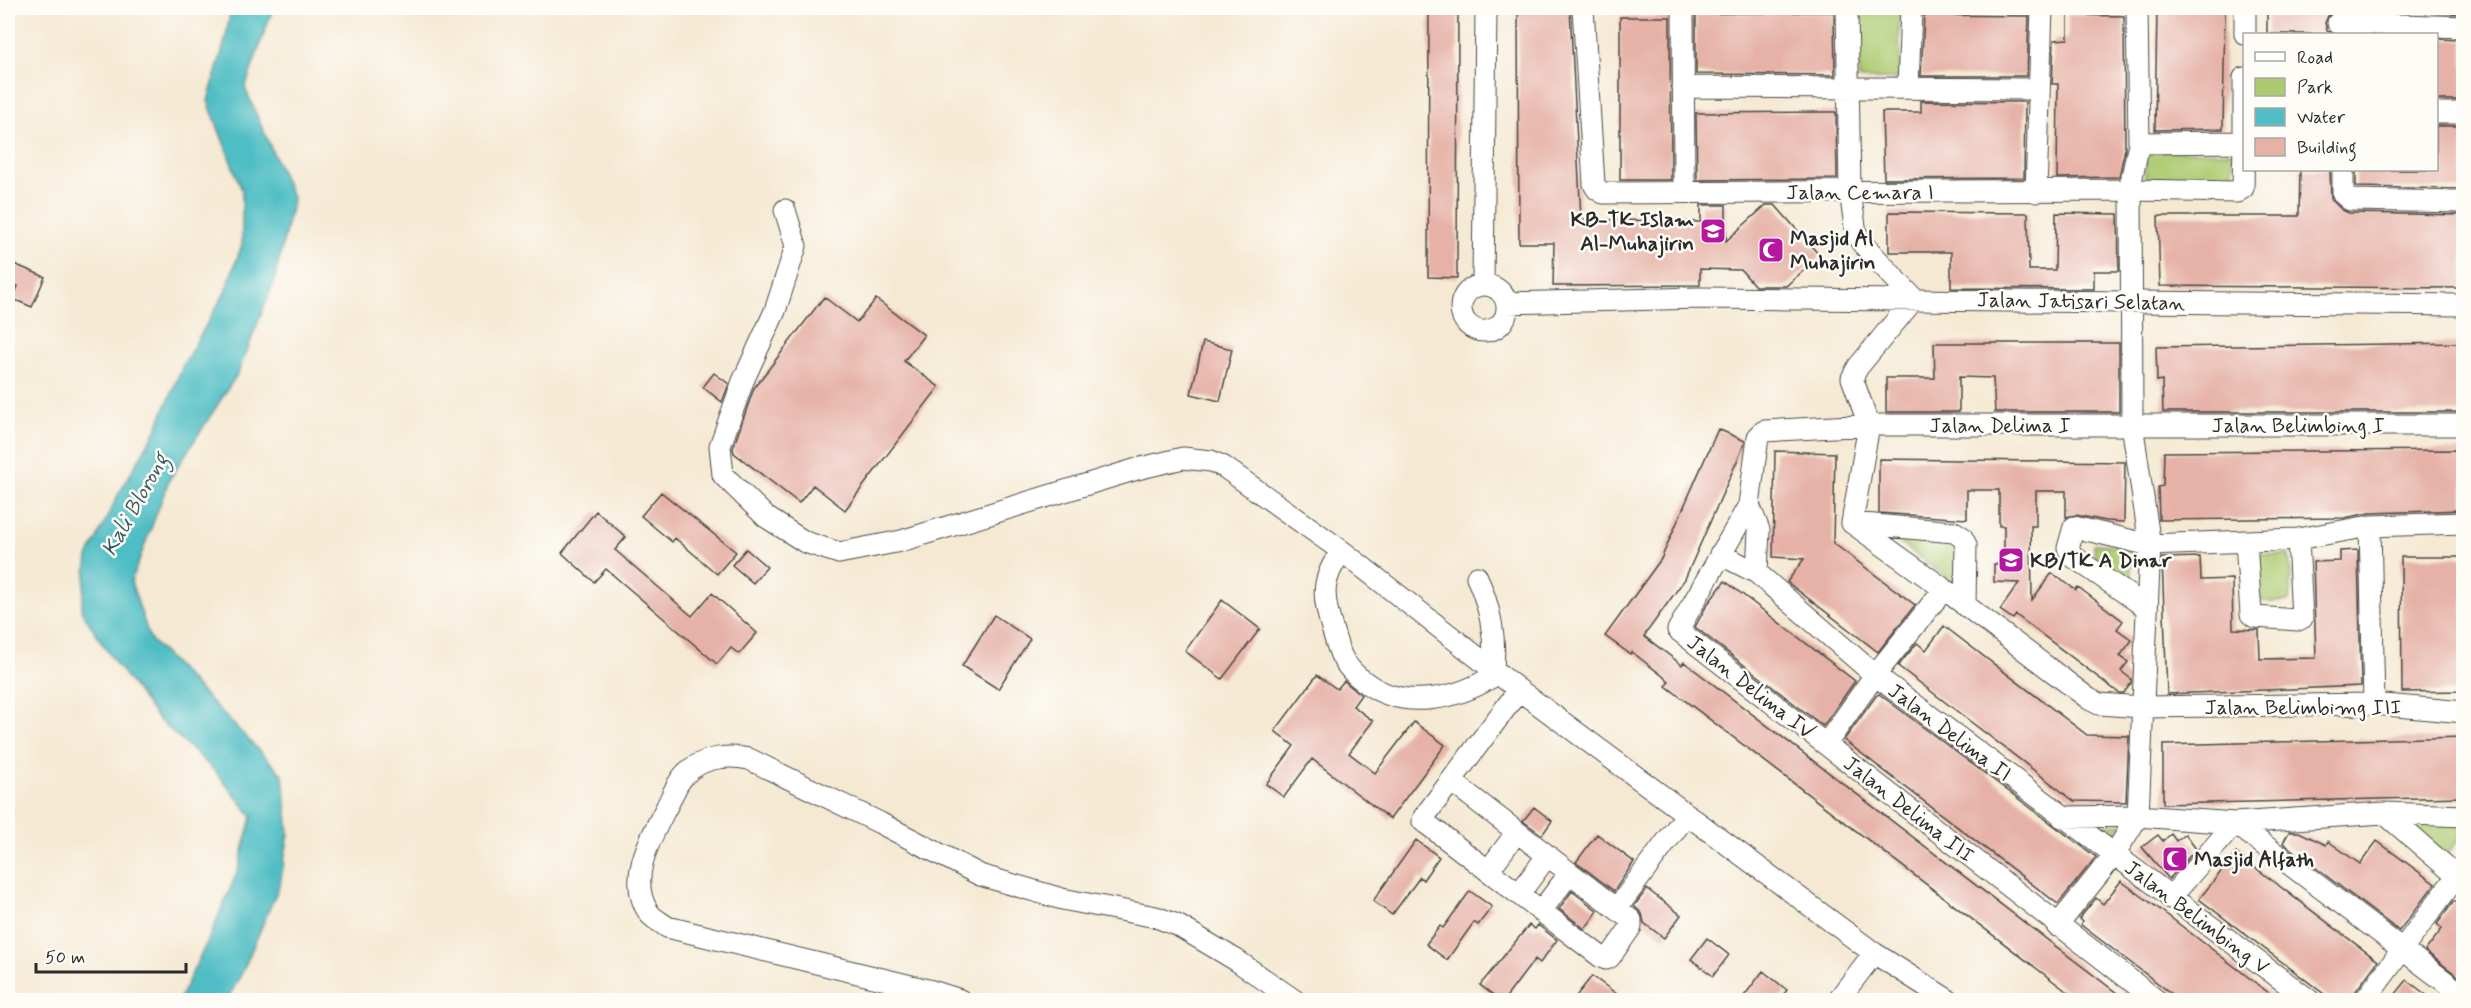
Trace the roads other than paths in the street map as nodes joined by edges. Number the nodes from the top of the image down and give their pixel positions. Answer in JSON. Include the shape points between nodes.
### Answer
{"nodes":[{"id":1,"x":1486,"y":8,"type":"edge"},
{"id":2,"x":1583,"y":8,"type":"edge"},
{"id":3,"x":1683,"y":8,"type":"edge"},
{"id":4,"x":1847,"y":8,"type":"edge"},
{"id":5,"x":1911,"y":8,"type":"edge"},
{"id":6,"x":2042,"y":8,"type":"edge"},
{"id":7,"x":2137,"y":8,"type":"edge"},
{"id":8,"x":2245,"y":8,"type":"edge"},
{"id":9,"x":2339,"y":22,"type":"edge"},
{"id":10,"x":2463,"y":27,"type":"edge"},
{"id":11,"x":2245,"y":33,"type":"edge"},
{"id":12,"x":1683,"y":87,"type":"junction"},
{"id":13,"x":1849,"y":87,"type":"junction"},
{"id":14,"x":1908,"y":87,"type":"junction"},
{"id":15,"x":2039,"y":89,"type":"junction"},
{"id":16,"x":2438,"y":113,"type":"edge"},
{"id":17,"x":2463,"y":113,"type":"edge"},
{"id":18,"x":2243,"y":142,"type":"edge"},
{"id":19,"x":2139,"y":143,"type":"junction"},
{"id":20,"x":2243,"y":171,"type":"edge"},
{"id":21,"x":2343,"y":171,"type":"edge"},
{"id":22,"x":2131,"y":190,"type":"junction"},
{"id":23,"x":1684,"y":192,"type":"junction"},
{"id":24,"x":1850,"y":192,"type":"junction"},
{"id":25,"x":2036,"y":192,"type":"junction"},
{"id":26,"x":2463,"y":202,"type":"edge"},
{"id":27,"x":785,"y":210,"type":"dead end"},
{"id":28,"x":1483,"y":285,"type":"junction"},
{"id":29,"x":1914,"y":299,"type":"junction"},
{"id":30,"x":2130,"y":302,"type":"junction"},
{"id":31,"x":1507,"y":303,"type":"junction"},
{"id":32,"x":2463,"y":305,"type":"edge"},
{"id":33,"x":2132,"y":424,"type":"junction"},
{"id":34,"x":1869,"y":425,"type":"junction"},
{"id":35,"x":2463,"y":425,"type":"edge"},
{"id":36,"x":1749,"y":505,"type":"junction"},
{"id":37,"x":1852,"y":523,"type":"junction"},
{"id":38,"x":2463,"y":523,"type":"edge"},
{"id":39,"x":2370,"y":526,"type":"junction"},
{"id":40,"x":2298,"y":539,"type":"junction"},
{"id":41,"x":2246,"y":542,"type":"junction"},
{"id":42,"x":2150,"y":545,"type":"junction"},
{"id":43,"x":1342,"y":551,"type":"junction"},
{"id":44,"x":1720,"y":554,"type":"junction"},
{"id":45,"x":1757,"y":573,"type":"junction"},
{"id":46,"x":1477,"y":577,"type":"dead end"},
{"id":47,"x":1944,"y":589,"type":"junction"},
{"id":48,"x":1965,"y":606,"type":"junction"},
{"id":49,"x":2147,"y":608,"type":"junction"},
{"id":50,"x":1495,"y":670,"type":"junction"},
{"id":51,"x":1875,"y":675,"type":"junction"},
{"id":52,"x":1519,"y":690,"type":"junction"},
{"id":53,"x":2373,"y":704,"type":"junction"},
{"id":54,"x":2142,"y":707,"type":"junction"},
{"id":55,"x":2463,"y":712,"type":"edge"},
{"id":56,"x":1826,"y":744,"type":"junction"},
{"id":57,"x":1450,"y":781,"type":"junction"},
{"id":58,"x":2384,"y":813,"type":"junction"},
{"id":59,"x":1687,"y":814,"type":"junction"},
{"id":60,"x":2138,"y":816,"type":"junction"},
{"id":61,"x":2463,"y":816,"type":"edge"},
{"id":62,"x":2061,"y":817,"type":"junction"},
{"id":63,"x":2235,"y":823,"type":"junction"},
{"id":64,"x":1517,"y":832,"type":"junction"},
{"id":65,"x":1547,"y":855,"type":"junction"},
{"id":66,"x":2114,"y":855,"type":"junction"},
{"id":67,"x":1488,"y":870,"type":"junction"},
{"id":68,"x":1570,"y":873,"type":"junction"},
{"id":69,"x":2461,"y":875,"type":"edge"},
{"id":70,"x":1519,"y":894,"type":"junction"},
{"id":71,"x":2170,"y":898,"type":"junction"},
{"id":72,"x":1617,"y":908,"type":"junction"},
{"id":73,"x":1541,"y":911,"type":"junction"},
{"id":74,"x":2057,"y":926,"type":"junction"},
{"id":75,"x":2404,"y":950,"type":"junction"},
{"id":76,"x":1874,"y":953,"type":"junction"},
{"id":77,"x":2463,"y":996,"type":"edge"},
{"id":78,"x":960,"y":1000,"type":"edge"},
{"id":79,"x":1294,"y":1000,"type":"edge"},
{"id":80,"x":1838,"y":1000,"type":"edge"},
{"id":81,"x":1948,"y":1000,"type":"edge"},
{"id":82,"x":2156,"y":1000,"type":"edge"},
{"id":83,"x":2309,"y":1000,"type":"edge"},
{"id":84,"x":2365,"y":1000,"type":"edge"}],
"edges":[{"from":1,"to":28,"type":"street"},
{"from":2,"to":23,"type":"street","name":"Jalan Cemara I","via":[[1594,184],[1604,193]]},
{"from":3,"to":12,"type":"street"},
{"from":4,"to":13,"type":"street"},
{"from":5,"to":14,"type":"street"},
{"from":6,"to":15,"type":"street"},
{"from":7,"to":19,"type":"street"},
{"from":8,"to":11,"type":"street"},
{"from":9,"to":10,"type":"street"},
{"from":12,"to":13,"type":"street"},
{"from":12,"to":23,"type":"street"},
{"from":13,"to":14,"type":"street"},
{"from":13,"to":24,"type":"street"},
{"from":14,"to":15,"type":"street"},
{"from":15,"to":25,"type":"street"},
{"from":16,"to":17,"type":"street"},
{"from":18,"to":19,"type":"street"},
{"from":19,"to":22,"type":"street"},
{"from":20,"to":22,"type":"street","name":"Jalan Cemara I","via":[[2241,191]]},
{"from":21,"to":26,"type":"street","via":[[2343,194],[2350,200]]},
{"from":22,"to":25,"type":"street","name":"Jalan Cemara I"},
{"from":22,"to":30,"type":"street"},
{"from":23,"to":24,"type":"street","name":"Jalan Cemara I"},
{"from":24,"to":25,"type":"street","name":"Jalan Cemara I"},
{"from":24,"to":29,"type":"street","via":[[1856,233]]},
{"from":27,"to":43,"type":"street","via":[[796,246],[775,311],[742,381],[720,446],[723,475],[766,517],[805,542],[839,553],[901,542],[1183,458],[1211,461],[1224,467]]},
{"from":28,"to":31,"type":"street","via":[[1498,290]]},
{"from":28,"to":31,"type":"street","via":[[1468,290],[1461,304],[1469,326],[1484,331],[1499,325]]},
{"from":29,"to":30,"type":"street","name":"Jalan Jatisari Selatan"},
{"from":29,"to":31,"type":"street","name":"Jalan Jatisari Selatan","via":[[1699,298]]},
{"from":29,"to":34,"type":"street","via":[[1852,378]]},
{"from":30,"to":32,"type":"street","name":"Jalan Jatisari Selatan"},
{"from":30,"to":33,"type":"street"},
{"from":33,"to":34,"type":"street","name":"Jalan Delima I"},
{"from":33,"to":35,"type":"street","name":"Jalan Belimbing I"},
{"from":33,"to":42,"type":"street"},
{"from":34,"to":36,"type":"street","name":"Jalan Delima IV","via":[[1764,431],[1758,437]]},
{"from":34,"to":37,"type":"street"},
{"from":36,"to":44,"type":"street","name":"Jalan Delima IV"},
{"from":36,"to":45,"type":"street","via":[[1759,530]]},
{"from":37,"to":47,"type":"street","name":"Jalan Belimbimg III"},
{"from":37,"to":48,"type":"street","via":[[1954,532],[1962,537],[1966,545]]},
{"from":38,"to":39,"type":"street"},
{"from":39,"to":40,"type":"street"},
{"from":39,"to":53,"type":"street"},
{"from":40,"to":41,"type":"street"},
{"from":40,"to":41,"type":"street","via":[[2298,620],[2251,614]]},
{"from":41,"to":42,"type":"street"},
{"from":42,"to":49,"type":"street"},
{"from":42,"to":49,"type":"street","via":[[2076,526],[2068,548],[2072,556]]},
{"from":43,"to":50,"type":"street"},
{"from":43,"to":50,"type":"street","via":[[1330,567],[1326,595],[1342,659],[1355,674],[1373,688],[1403,699],[1448,696],[1483,683]]},
{"from":44,"to":45,"type":"street"},
{"from":44,"to":56,"type":"street","name":"Jalan Delima IV","via":[[1678,630]]},
{"from":45,"to":51,"type":"street"},
{"from":46,"to":50,"type":"street","via":[[1492,623]]},
{"from":47,"to":48,"type":"street","name":"Jalan Belimbimg III"},
{"from":47,"to":51,"type":"street","name":"Jalan Delima II"},
{"from":48,"to":54,"type":"street","name":"Jalan Belimbimg III","via":[[2089,699],[2099,704]]},
{"from":49,"to":54,"type":"street"},
{"from":50,"to":52,"type":"street"},
{"from":51,"to":56,"type":"street","name":"Jalan Delima III"},
{"from":51,"to":62,"type":"street","name":"Jalan Delima II"},
{"from":52,"to":57,"type":"street"},
{"from":52,"to":59,"type":"street"},
{"from":53,"to":54,"type":"street","name":"Jalan Belimbimg III"},
{"from":53,"to":55,"type":"street","name":"Jalan Belimbimg III"},
{"from":54,"to":60,"type":"street"},
{"from":56,"to":74,"type":"street","name":"Jalan Delima III"},
{"from":57,"to":64,"type":"street"},
{"from":57,"to":67,"type":"street","via":[[1423,821]]},
{"from":58,"to":61,"type":"street"},
{"from":58,"to":63,"type":"street"},
{"from":58,"to":69,"type":"street"},
{"from":59,"to":72,"type":"street"},
{"from":59,"to":76,"type":"street"},
{"from":60,"to":62,"type":"street"},
{"from":60,"to":63,"type":"street"},
{"from":60,"to":66,"type":"street"},
{"from":62,"to":66,"type":"street","name":"Jalan Delima II"},
{"from":63,"to":71,"type":"street"},
{"from":63,"to":75,"type":"street"},
{"from":64,"to":65,"type":"street"},
{"from":64,"to":67,"type":"street"},
{"from":65,"to":68,"type":"street"},
{"from":65,"to":70,"type":"street"},
{"from":66,"to":71,"type":"street","name":"Jalan Belimbing V"},
{"from":66,"to":74,"type":"street"},
{"from":67,"to":70,"type":"street"},
{"from":68,"to":72,"type":"street"},
{"from":68,"to":73,"type":"street"},
{"from":69,"to":75,"type":"street"},
{"from":70,"to":73,"type":"street"},
{"from":71,"to":83,"type":"street","name":"Jalan Belimbing V"},
{"from":72,"to":73,"type":"street","via":[[1632,923],[1606,959]]},
{"from":74,"to":82,"type":"street","name":"Jalan Delima III"},
{"from":75,"to":77,"type":"street"},
{"from":75,"to":84,"type":"street"},
{"from":76,"to":80,"type":"street"},
{"from":76,"to":81,"type":"street"},
{"from":78,"to":79,"type":"street","via":[[667,927],[649,914],[641,893],[640,865],[680,780],[689,770],[710,760],[749,759],[980,875],[1177,925]]}]}
